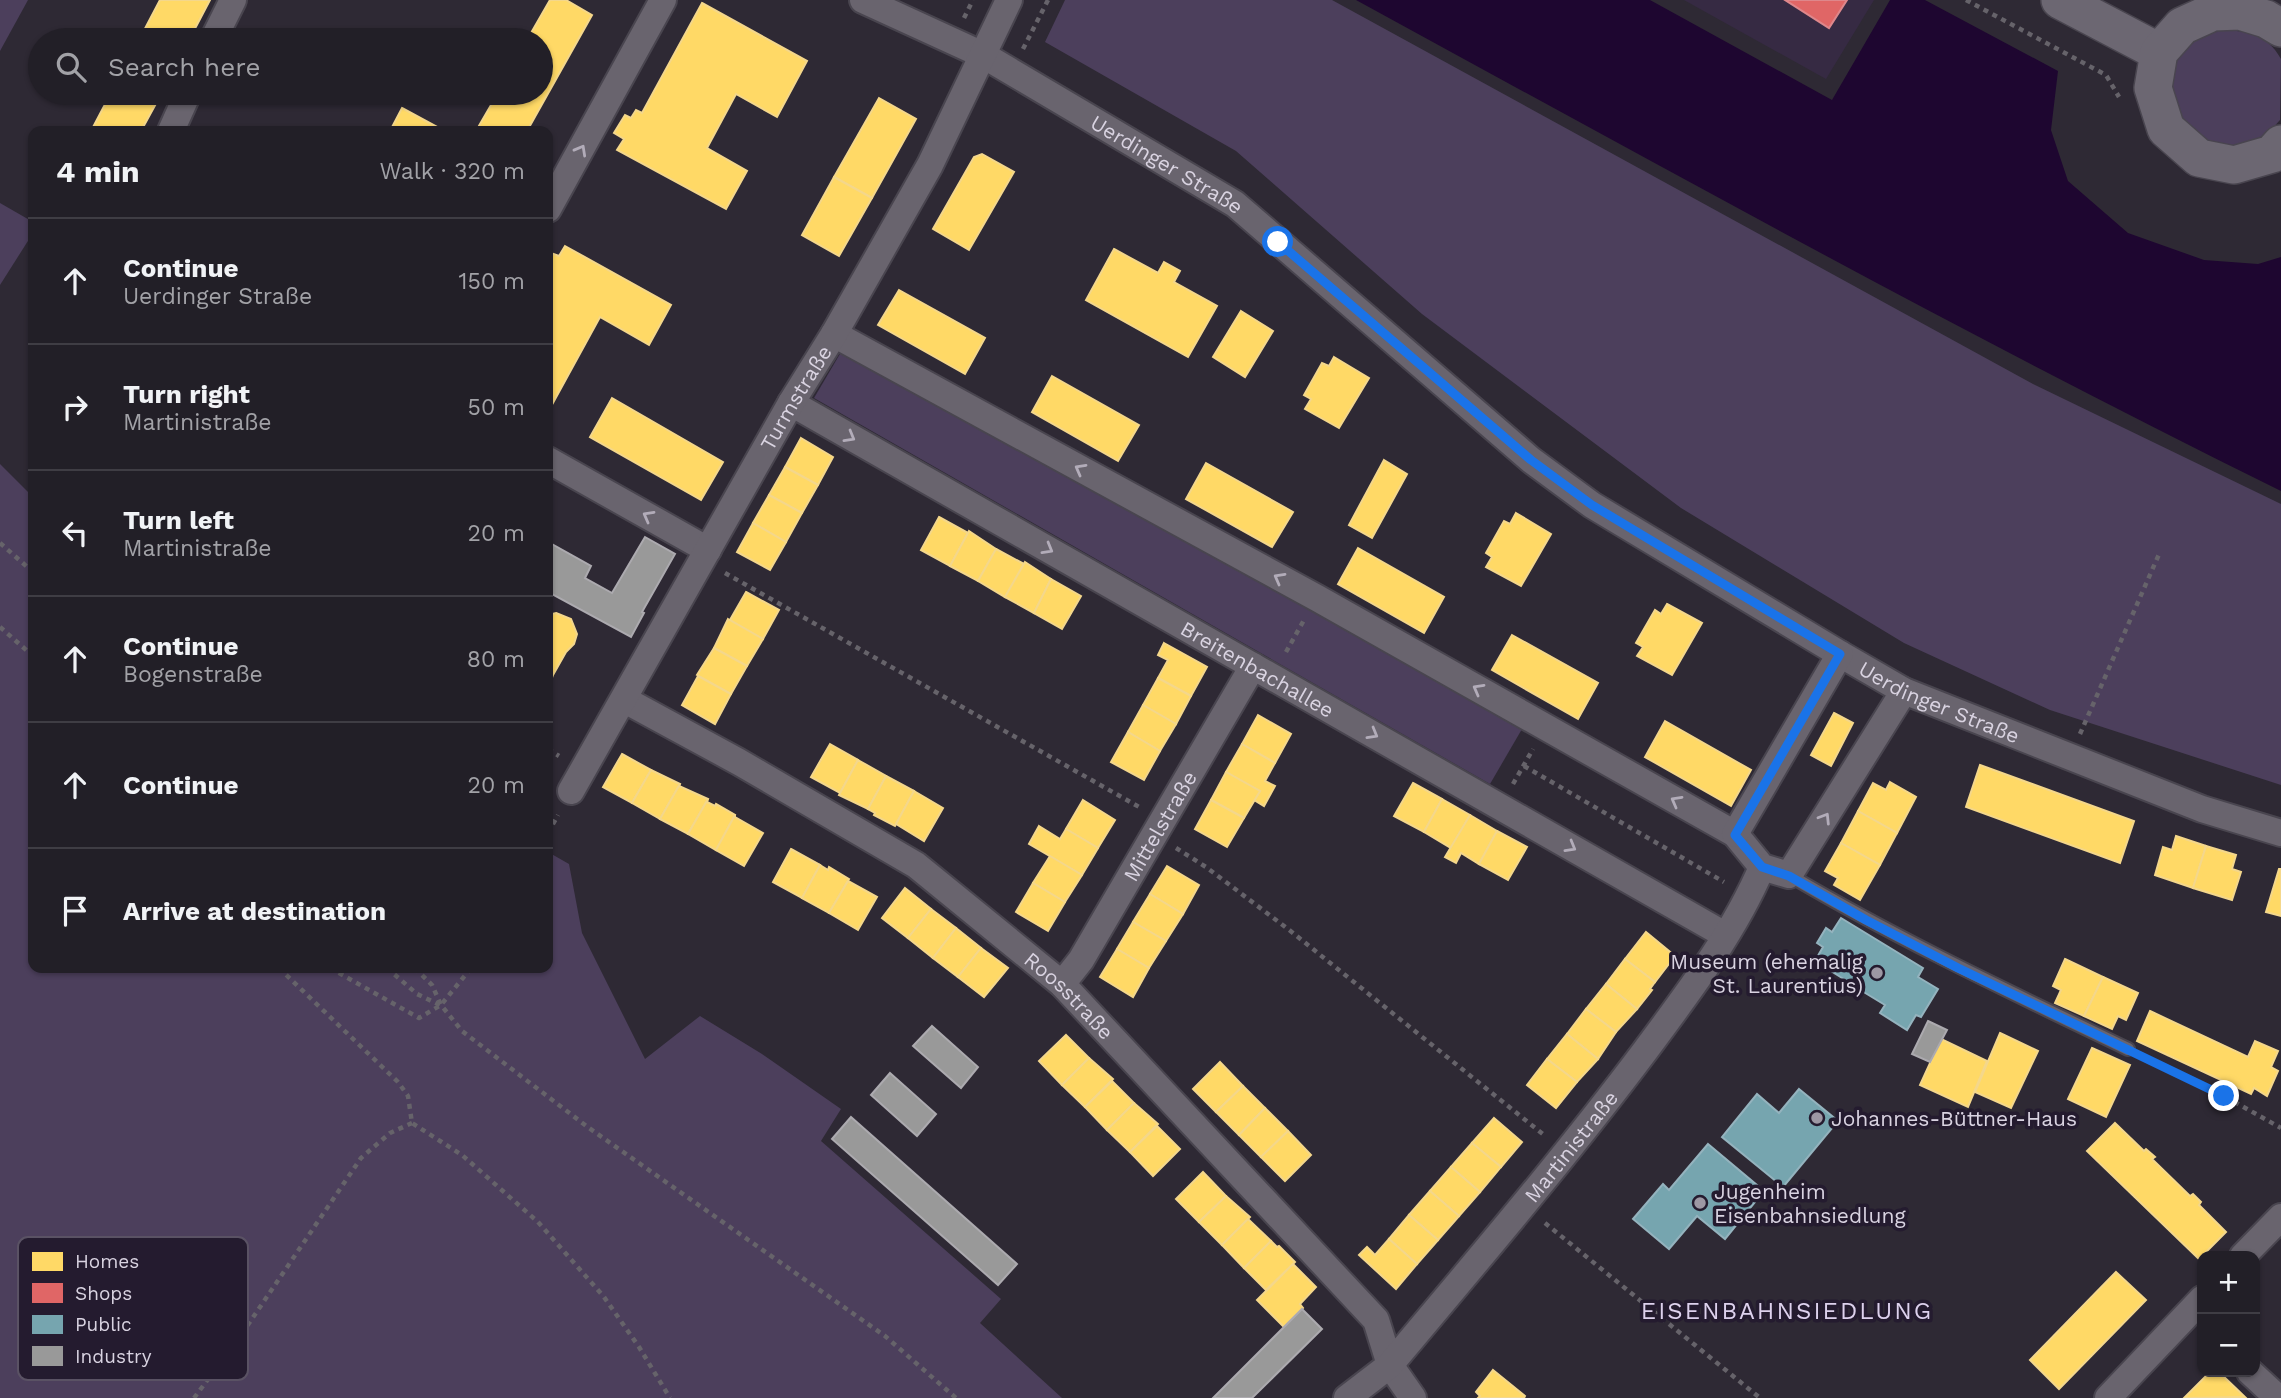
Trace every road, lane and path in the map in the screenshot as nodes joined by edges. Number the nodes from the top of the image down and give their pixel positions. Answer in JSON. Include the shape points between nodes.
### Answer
{"nodes":[{"id":1,"x":233,"y":0,"type":"edge"},
{"id":2,"x":663,"y":0,"type":"edge"},
{"id":3,"x":863,"y":0,"type":"edge"},
{"id":4,"x":1010,"y":0,"type":"edge"},
{"id":5,"x":1048,"y":0,"type":"edge"},
{"id":6,"x":2060,"y":0,"type":"edge"},
{"id":7,"x":219,"y":28,"type":"edge"},
{"id":8,"x":2281,"y":29,"type":"edge"},
{"id":9,"x":2158,"y":52,"type":"junction"},
{"id":10,"x":983,"y":55,"type":"junction"},
{"id":11,"x":1012,"y":72,"type":"junction"},
{"id":12,"x":183,"y":105,"type":"edge"},
{"id":13,"x":174,"y":126,"type":"edge"},
{"id":14,"x":2281,"y":144,"type":"edge"},
{"id":15,"x":553,"y":200,"type":"edge"},
{"id":16,"x":834,"y":334,"type":"junction"},
{"id":17,"x":790,"y":403,"type":"junction"},
{"id":18,"x":553,"y":463,"type":"edge"},
{"id":19,"x":0,"y":543,"type":"edge"},
{"id":20,"x":2161,"y":552,"type":"dead end"},
{"id":21,"x":705,"y":555,"type":"junction"},
{"id":22,"x":28,"y":568,"type":"edge"},
{"id":23,"x":1317,"y":598,"type":"junction"},
{"id":24,"x":0,"y":627,"type":"edge"},
{"id":25,"x":28,"y":652,"type":"edge"},
{"id":26,"x":1840,"y":654,"type":"junction"},
{"id":27,"x":1262,"y":671,"type":"junction"},
{"id":28,"x":1905,"y":691,"type":"junction"},
{"id":29,"x":625,"y":699,"type":"junction"},
{"id":30,"x":1546,"y":727,"type":"junction"},
{"id":31,"x":2071,"y":757,"type":"junction"},
{"id":32,"x":1524,"y":766,"type":"junction"},
{"id":33,"x":571,"y":791,"type":"dead end"},
{"id":34,"x":1500,"y":806,"type":"junction"},
{"id":35,"x":1158,"y":828,"type":"junction"},
{"id":36,"x":2281,"y":832,"type":"edge"},
{"id":37,"x":1735,"y":835,"type":"junction"},
{"id":38,"x":1762,"y":867,"type":"junction"},
{"id":39,"x":1789,"y":876,"type":"junction"},
{"id":40,"x":1749,"y":897,"type":"junction"},
{"id":41,"x":1725,"y":935,"type":"junction"},
{"id":42,"x":284,"y":973,"type":"edge"},
{"id":43,"x":339,"y":973,"type":"edge"},
{"id":44,"x":393,"y":973,"type":"edge"},
{"id":45,"x":420,"y":973,"type":"edge"},
{"id":46,"x":467,"y":973,"type":"edge"},
{"id":47,"x":1062,"y":984,"type":"junction"},
{"id":48,"x":441,"y":1005,"type":"junction"},
{"id":49,"x":2128,"y":1049,"type":"joint"},
{"id":50,"x":412,"y":1123,"type":"junction"},
{"id":51,"x":2281,"y":1128,"type":"edge"},
{"id":52,"x":1566,"y":1152,"type":"junction"},
{"id":53,"x":1522,"y":1205,"type":"junction"},
{"id":54,"x":2281,"y":1217,"type":"edge"},
{"id":55,"x":2248,"y":1251,"type":"edge"},
{"id":56,"x":2197,"y":1314,"type":"edge"},
{"id":57,"x":248,"y":1325,"type":"edge"},
{"id":58,"x":1390,"y":1365,"type":"junction"},
{"id":59,"x":2255,"y":1377,"type":"edge"},
{"id":60,"x":208,"y":1380,"type":"edge"},
{"id":61,"x":194,"y":1398,"type":"edge"},
{"id":62,"x":670,"y":1398,"type":"edge"},
{"id":63,"x":956,"y":1398,"type":"edge"},
{"id":64,"x":1347,"y":1398,"type":"edge"},
{"id":65,"x":1413,"y":1398,"type":"edge"},
{"id":66,"x":1760,"y":1398,"type":"edge"},
{"id":67,"x":2108,"y":1398,"type":"edge"},
{"id":68,"x":2278,"y":1398,"type":"edge"}],
"edges":[{"from":1,"to":7,"type":"street"},
{"from":15,"to":2,"type":"street","one_way":true},
{"from":3,"to":10,"type":"street","name":"Uerdinger Straße"},
{"from":4,"to":10,"type":"street","name":"Turmstraße"},
{"from":5,"to":11,"type":"path"},
{"from":6,"to":9,"type":"street"},
{"from":8,"to":9,"type":"street","via":[[2240,11],[2213,12],[2182,26]]},
{"from":9,"to":14,"type":"street","via":[[2153,88],[2166,129],[2199,158],[2234,165],[2272,154]]},
{"from":10,"to":11,"type":"street","name":"Uerdinger Straße"},
{"from":10,"to":16,"type":"street","name":"Turmstraße","via":[[930,165]]},
{"from":11,"to":26,"type":"street","name":"Uerdinger Straße","via":[[1235,204],[1531,460],[1592,505]]},
{"from":12,"to":13,"type":"street"},
{"from":16,"to":17,"type":"street","name":"Turmstraße"},
{"from":23,"to":16,"type":"street","one_way":true},
{"from":17,"to":21,"type":"street","name":"Turmstraße"},
{"from":17,"to":27,"type":"street","name":"Breitenbachallee","one_way":true},
{"from":21,"to":18,"type":"street","one_way":true},
{"from":19,"to":22,"type":"path"},
{"from":20,"to":31,"type":"path"},
{"from":21,"to":29,"type":"street","name":"Turmstraße"},
{"from":21,"to":35,"type":"path"},
{"from":23,"to":27,"type":"path"},
{"from":30,"to":23,"type":"street","one_way":true},
{"from":24,"to":25,"type":"path"},
{"from":26,"to":28,"type":"street","name":"Uerdinger Straße"},
{"from":26,"to":37,"type":"street"},
{"from":27,"to":34,"type":"street","name":"Breitenbachallee","one_way":true},
{"from":27,"to":35,"type":"street","name":"Mittelstraße"},
{"from":28,"to":31,"type":"street","name":"Uerdinger Straße"},
{"from":39,"to":28,"type":"street","one_way":true},
{"from":29,"to":33,"type":"street","name":"Turmstraße"},
{"from":29,"to":47,"type":"street","name":"Roosstraße","via":[[916,865]]},
{"from":30,"to":32,"type":"path"},
{"from":37,"to":30,"type":"street","one_way":true},
{"from":31,"to":36,"type":"street","name":"Uerdinger Straße","via":[[2202,809]]},
{"from":32,"to":34,"type":"path"},
{"from":32,"to":40,"type":"path"},
{"from":34,"to":41,"type":"street","name":"Breitenbachallee","one_way":true},
{"from":35,"to":47,"type":"street","name":"Mittelstraße","via":[[1081,960]]},
{"from":35,"to":52,"type":"path"},
{"from":37,"to":38,"type":"street"},
{"from":38,"to":39,"type":"street"},
{"from":38,"to":40,"type":"street","name":"Martinistraße"},
{"from":39,"to":49,"type":"lane","via":[[1912,944]]},
{"from":40,"to":41,"type":"street","name":"Martinistraße"},
{"from":41,"to":52,"type":"street","name":"Martinistraße","via":[[1676,1010]]},
{"from":42,"to":50,"type":"path","via":[[398,1082],[408,1096]]},
{"from":43,"to":48,"type":"path","via":[[419,1018]]},
{"from":44,"to":48,"type":"path","via":[[417,994]]},
{"from":45,"to":48,"type":"path"},
{"from":46,"to":48,"type":"path"},
{"from":47,"to":58,"type":"street","name":"Roosstraße","via":[[1376,1320]]},
{"from":48,"to":63,"type":"path","via":[[463,1031],[589,1128],[885,1336]]},
{"from":49,"to":51,"type":"path"},
{"from":50,"to":57,"type":"path","via":[[390,1133],[361,1158]]},
{"from":50,"to":62,"type":"path","via":[[462,1154],[538,1222],[604,1297]]},
{"from":52,"to":53,"type":"street","name":"Martinistraße"},
{"from":53,"to":58,"type":"street","name":"Martinistraße"},
{"from":53,"to":66,"type":"path"},
{"from":54,"to":55,"type":"street"},
{"from":56,"to":67,"type":"street"},
{"from":58,"to":64,"type":"street","name":"Martinistraße"},
{"from":58,"to":65,"type":"street","name":"Roosstraße"},
{"from":59,"to":68,"type":"street"},
{"from":60,"to":61,"type":"path"}]}
